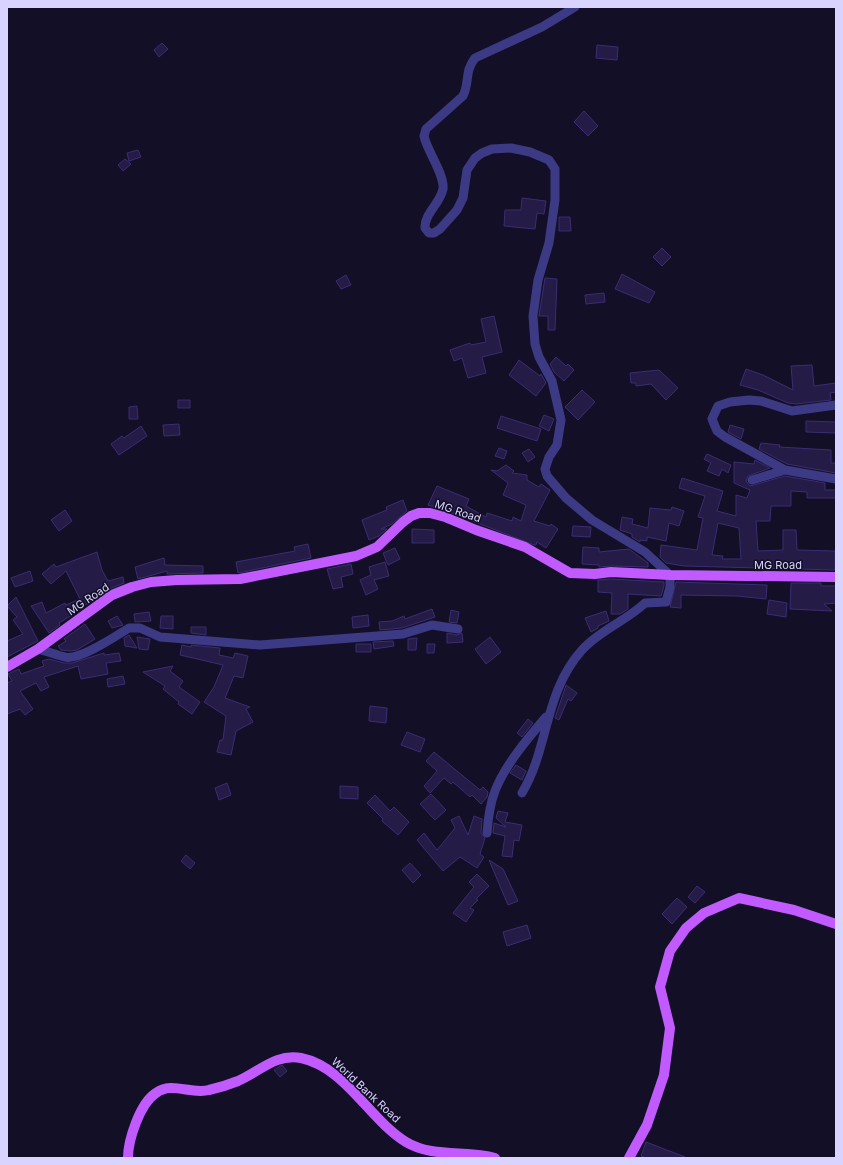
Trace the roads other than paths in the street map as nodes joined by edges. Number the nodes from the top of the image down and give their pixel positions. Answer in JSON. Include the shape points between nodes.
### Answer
{"nodes":[{"id":1,"x":575,"y":7,"type":"edge"},
{"id":2,"x":836,"y":405,"type":"edge"},
{"id":3,"x":785,"y":470,"type":"junction"},
{"id":4,"x":836,"y":479,"type":"edge"},
{"id":5,"x":752,"y":480,"type":"dead end"},
{"id":6,"x":670,"y":575,"type":"junction"},
{"id":7,"x":836,"y":577,"type":"edge"},
{"id":8,"x":458,"y":629,"type":"dead end"},
{"id":9,"x":38,"y":648,"type":"junction"},
{"id":10,"x":7,"y":667,"type":"edge"},
{"id":11,"x":548,"y":714,"type":"junction"},
{"id":12,"x":522,"y":793,"type":"dead end"},
{"id":13,"x":487,"y":833,"type":"dead end"},
{"id":14,"x":836,"y":924,"type":"edge"},
{"id":15,"x":128,"y":1158,"type":"edge"},
{"id":16,"x":495,"y":1158,"type":"edge"},
{"id":17,"x":629,"y":1158,"type":"edge"}],
"edges":[{"from":1,"to":6,"type":"street","via":[[542,27],[475,58],[469,66],[463,96],[426,129],[425,142],[443,182],[443,190],[424,222],[425,228],[429,233],[434,233],[457,210],[463,198],[467,170],[482,153],[492,149],[511,148],[549,160],[555,169],[555,200],[549,243],[538,280],[533,316],[535,344],[552,381],[561,420],[557,445],[545,469],[547,476],[566,498],[592,520],[645,552]]},
{"from":2,"to":3,"type":"street","via":[[792,410],[749,400],[718,406],[712,419],[717,431]]},
{"from":3,"to":4,"type":"street"},
{"from":3,"to":5,"type":"street"},
{"from":6,"to":7,"type":"main road","name":"MG Road"},
{"from":6,"to":9,"type":"main road","name":"MG Road","via":[[570,573],[525,547],[445,517],[419,513],[403,522],[377,547],[356,556],[240,579],[177,580],[151,582],[132,587],[112,595]]},
{"from":6,"to":11,"type":"street","via":[[666,602],[645,603],[582,650],[554,695]]},
{"from":8,"to":9,"type":"street","via":[[432,626],[403,634],[260,645],[160,637],[129,628],[100,646],[73,657],[65,658]]},
{"from":9,"to":10,"type":"main road","name":"MG Road"},
{"from":11,"to":12,"type":"street","via":[[538,757]]},
{"from":11,"to":13,"type":"street","via":[[494,792]]},
{"from":14,"to":17,"type":"main road","via":[[794,910],[739,898],[704,913],[686,928],[670,951],[660,987],[670,1028],[664,1075],[647,1125]]},
{"from":15,"to":16,"type":"main road","name":"World Bank Road","via":[[131,1138],[145,1102],[156,1092],[171,1088],[201,1093],[237,1081],[285,1056],[317,1063],[329,1069],[365,1106],[407,1142],[434,1150]]}]}
